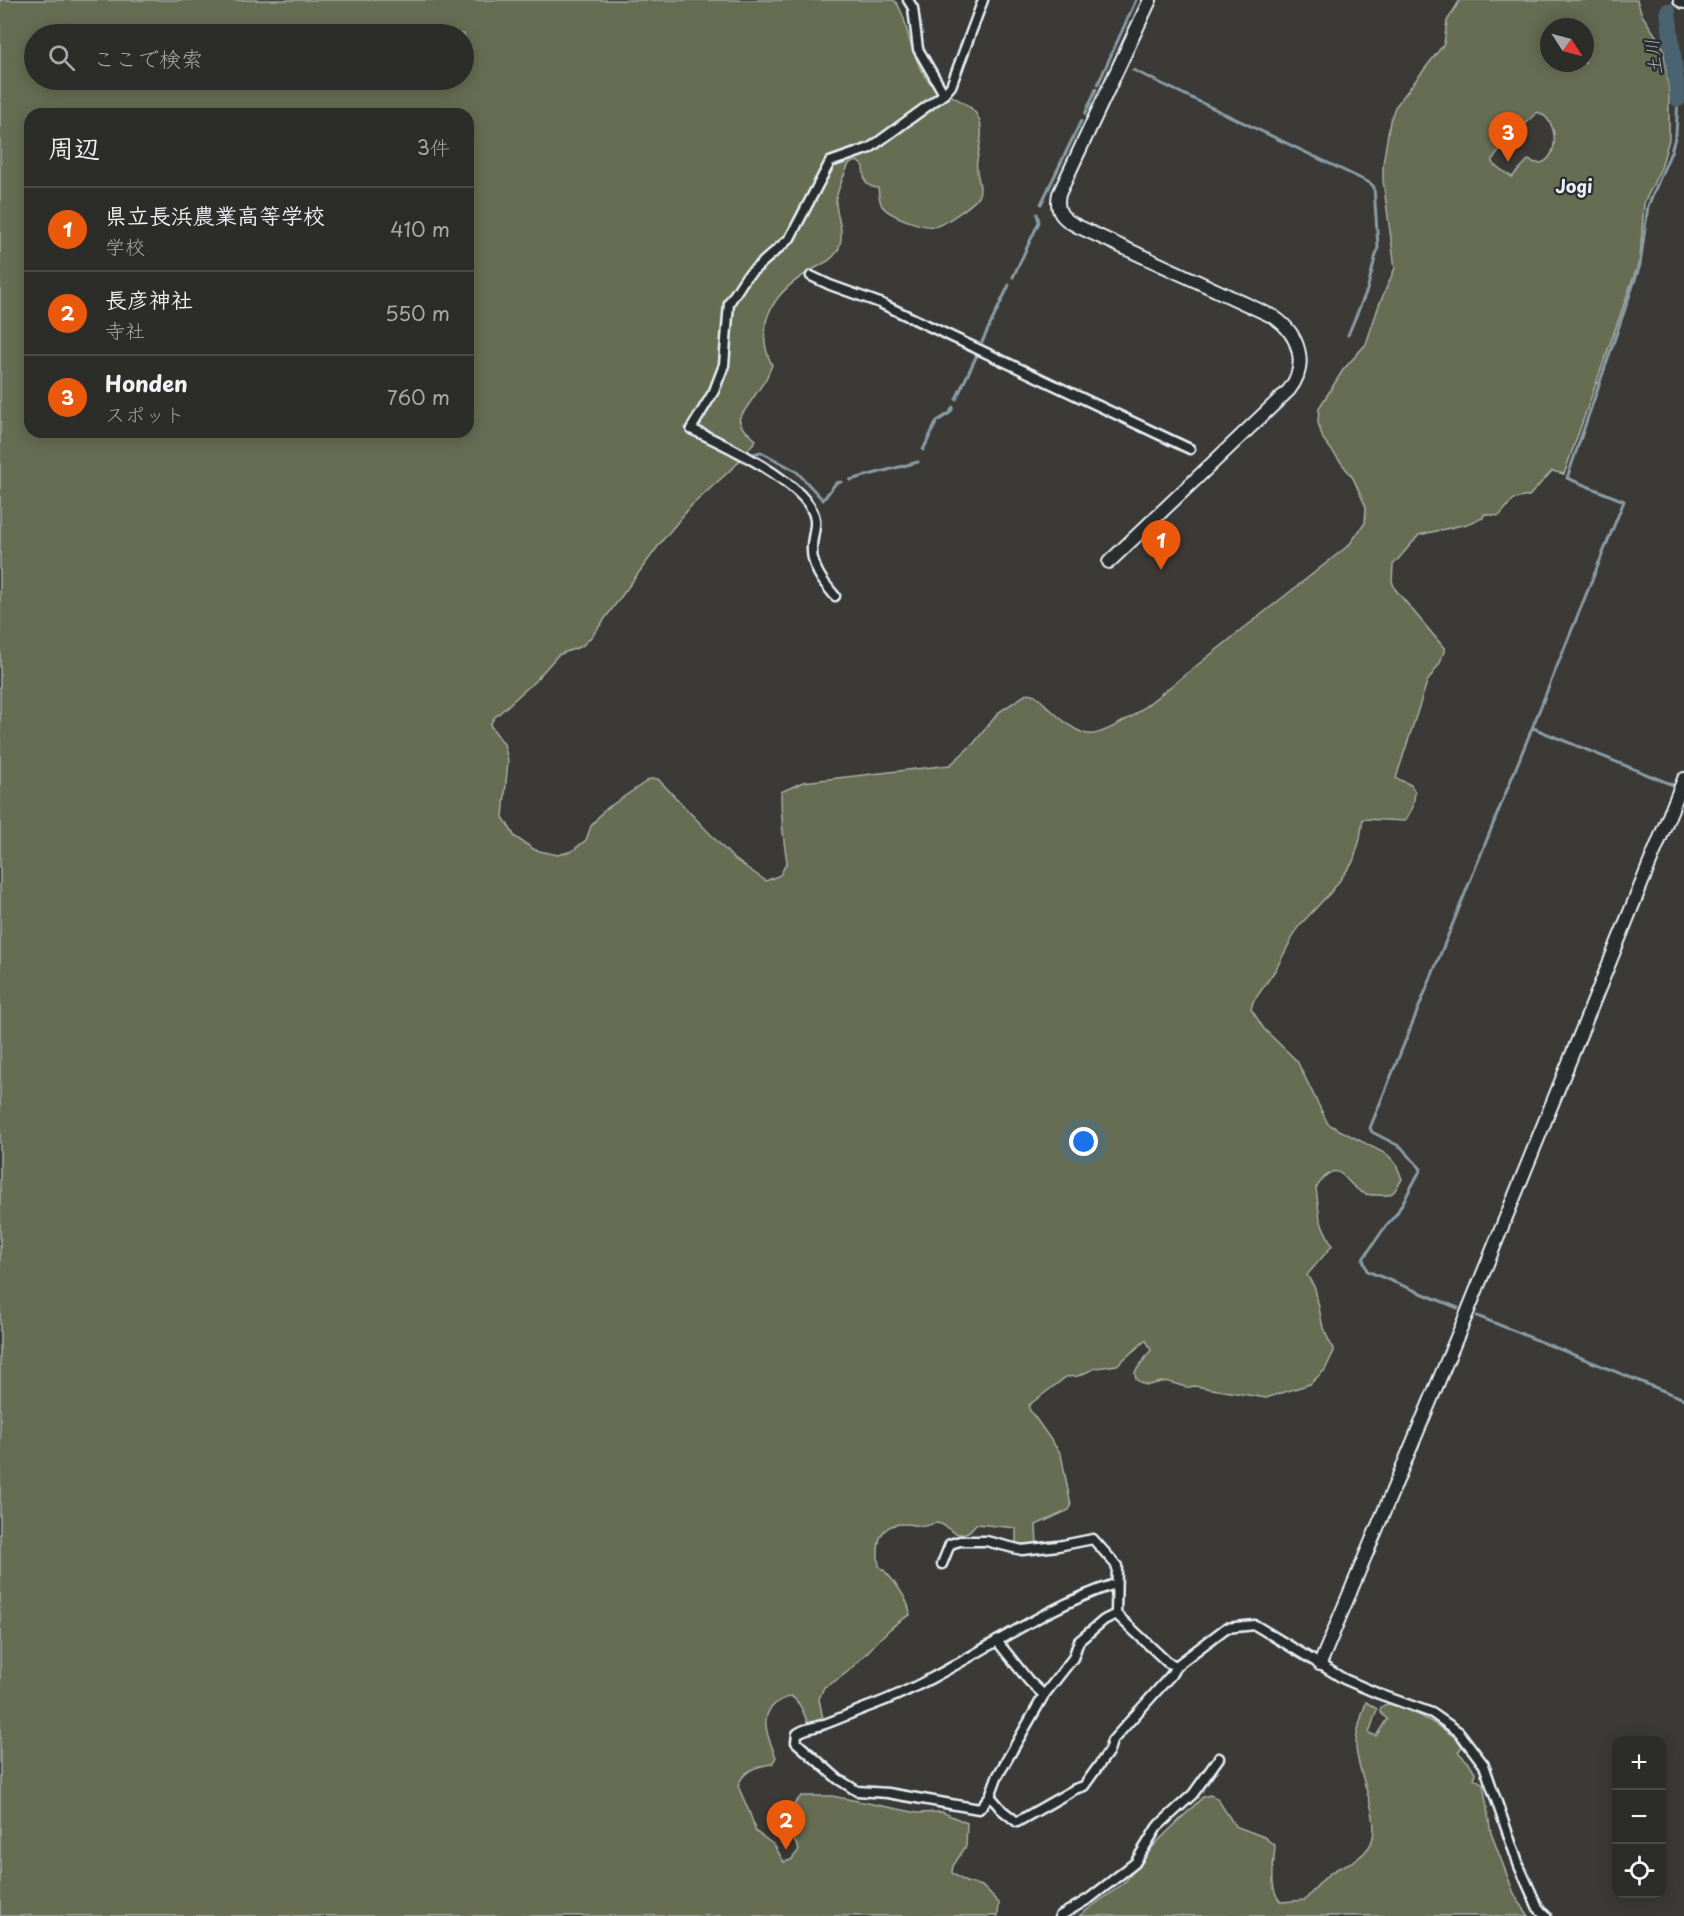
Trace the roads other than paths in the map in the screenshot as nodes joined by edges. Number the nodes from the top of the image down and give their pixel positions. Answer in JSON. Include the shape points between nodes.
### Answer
{"nodes":[{"id":1,"x":908,"y":0,"type":"edge"},
{"id":2,"x":983,"y":0,"type":"edge"},
{"id":3,"x":1150,"y":0,"type":"edge"},
{"id":4,"x":944,"y":94,"type":"junction"},
{"id":5,"x":811,"y":276,"type":"dead end"},
{"id":6,"x":1190,"y":449,"type":"dead end"},
{"id":7,"x":1109,"y":562,"type":"dead end"},
{"id":8,"x":835,"y":596,"type":"dead end"},
{"id":9,"x":1684,"y":779,"type":"edge"},
{"id":10,"x":942,"y":1564,"type":"dead end"},
{"id":11,"x":1115,"y":1584,"type":"junction"},
{"id":12,"x":1116,"y":1614,"type":"junction"},
{"id":13,"x":997,"y":1641,"type":"junction"},
{"id":14,"x":1320,"y":1664,"type":"junction"},
{"id":15,"x":1176,"y":1666,"type":"junction"},
{"id":16,"x":1044,"y":1695,"type":"junction"},
{"id":17,"x":1219,"y":1758,"type":"dead end"},
{"id":18,"x":990,"y":1796,"type":"junction"},
{"id":19,"x":1060,"y":1916,"type":"edge"},
{"id":20,"x":1546,"y":1916,"type":"edge"}],
"edges":[{"from":1,"to":4,"type":"street","via":[[913,8],[918,49]]},
{"from":2,"to":4,"type":"street","via":[[951,86]]},
{"from":3,"to":7,"type":"street","via":[[1059,194],[1058,211],[1077,226],[1275,317],[1296,340],[1300,363],[1289,390]]},
{"from":4,"to":8,"type":"street","via":[[870,148],[830,162],[790,238],[746,277],[729,303],[724,364],[714,391],[691,429],[787,481],[808,504],[815,518],[812,550],[819,578]]},
{"from":5,"to":6,"type":"street","via":[[880,303]]},
{"from":9,"to":14,"type":"street"},
{"from":10,"to":11,"type":"street","via":[[950,1544],[960,1541],[986,1541],[1022,1550],[1093,1539],[1117,1566]]},
{"from":11,"to":12,"type":"street"},
{"from":11,"to":13,"type":"street","via":[[1046,1613]]},
{"from":12,"to":15,"type":"street"},
{"from":12,"to":16,"type":"street","via":[[1079,1641],[1073,1658]]},
{"from":13,"to":16,"type":"street"},
{"from":13,"to":18,"type":"street","via":[[904,1693],[796,1734],[796,1742],[857,1791],[979,1809]]},
{"from":14,"to":15,"type":"street","via":[[1255,1625],[1226,1628]]},
{"from":14,"to":20,"type":"street","via":[[1344,1679],[1432,1713],[1466,1739],[1484,1765],[1519,1866],[1538,1908]]},
{"from":15,"to":18,"type":"street","via":[[1112,1741],[1110,1751],[1084,1786],[1017,1822]]},
{"from":16,"to":18,"type":"street"},
{"from":17,"to":19,"type":"street","via":[[1193,1794],[1157,1827],[1135,1863]]}]}
